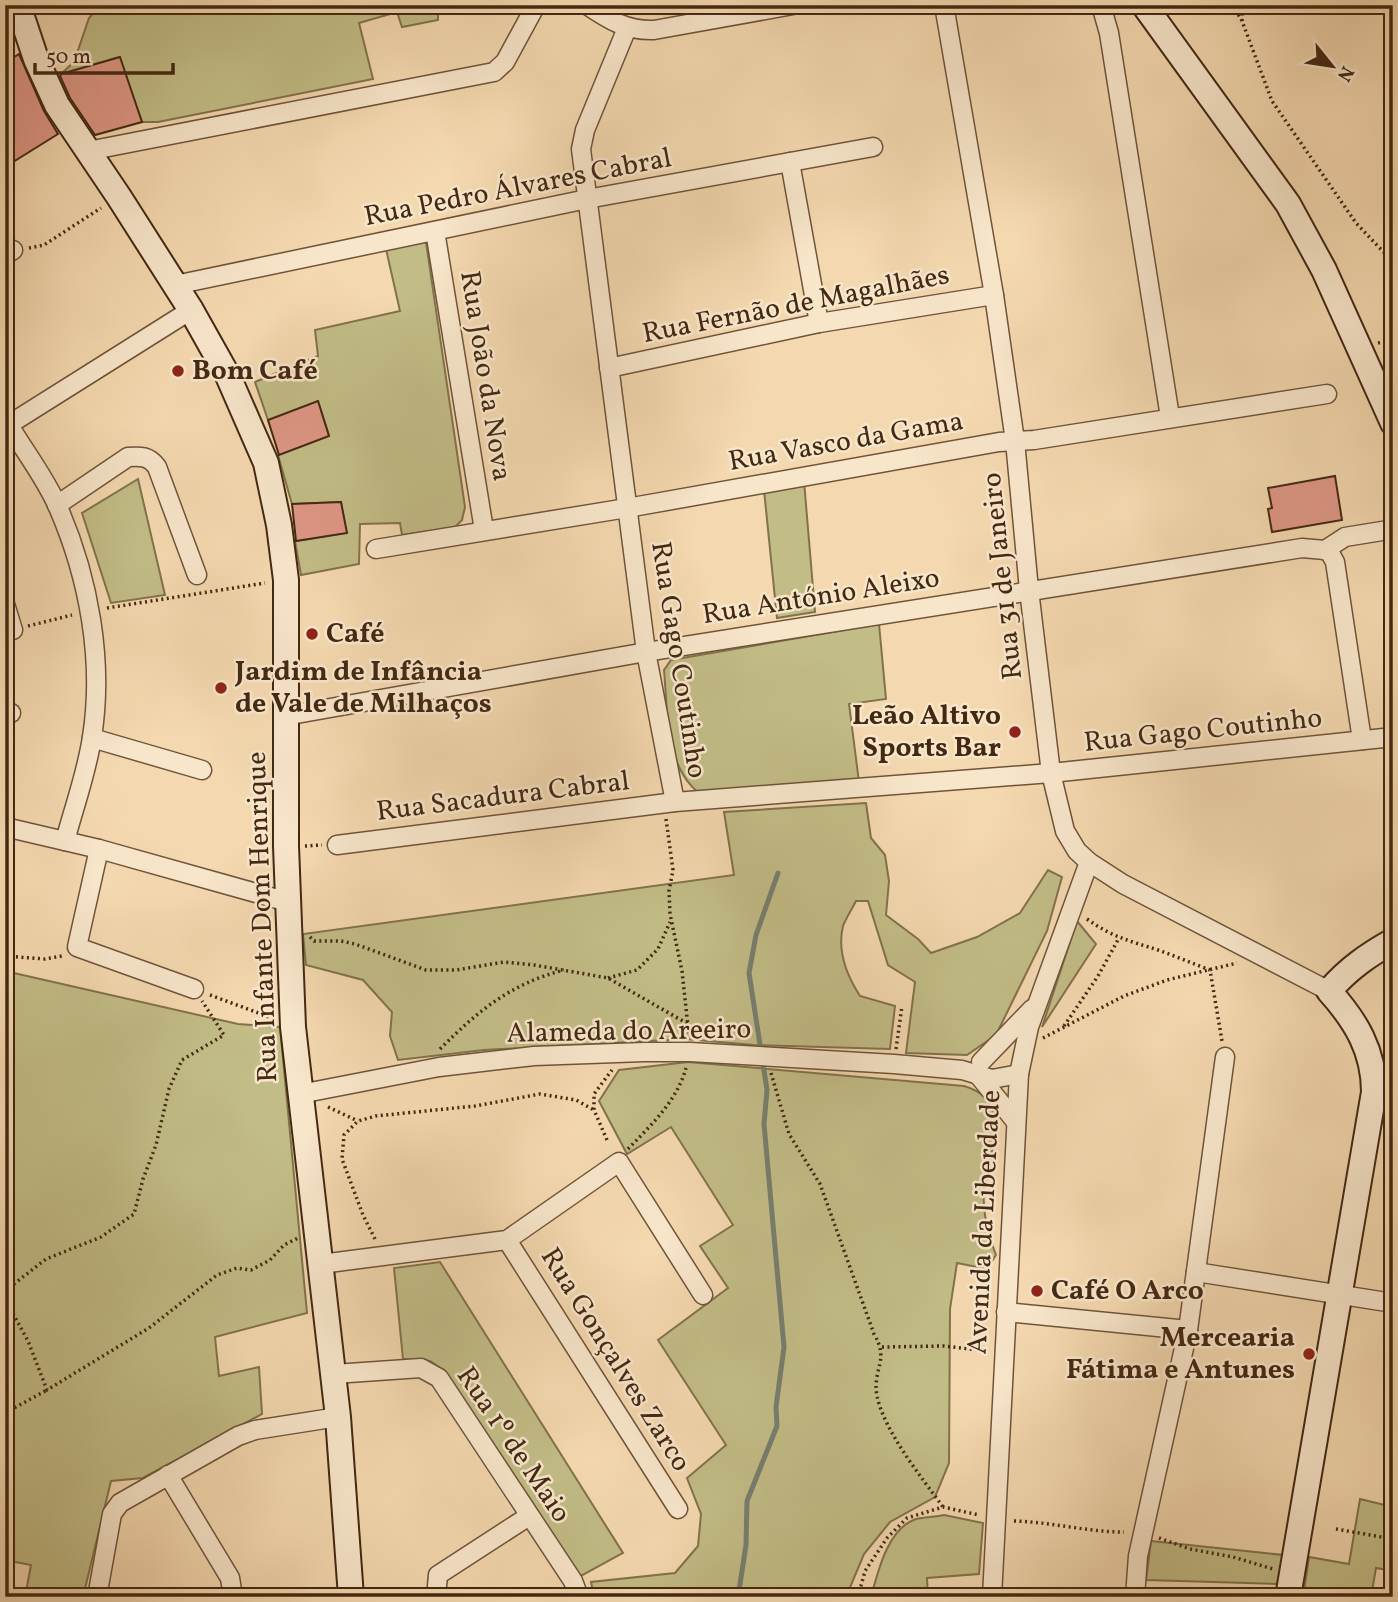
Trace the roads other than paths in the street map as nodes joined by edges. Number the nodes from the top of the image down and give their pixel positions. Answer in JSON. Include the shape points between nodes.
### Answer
{"nodes":[{"id":1,"x":18,"y":5,"type":"edge"},
{"id":2,"x":536,"y":5,"type":"edge"},
{"id":3,"x":587,"y":5,"type":"edge"},
{"id":4,"x":793,"y":5,"type":"edge"},
{"id":5,"x":944,"y":5,"type":"edge"},
{"id":6,"x":1101,"y":5,"type":"edge"},
{"id":7,"x":1144,"y":5,"type":"edge"},
{"id":8,"x":628,"y":28,"type":"junction"},
{"id":9,"x":873,"y":147,"type":"dead end"},
{"id":10,"x":88,"y":151,"type":"junction"},
{"id":11,"x":790,"y":162,"type":"junction"},
{"id":12,"x":587,"y":199,"type":"junction"},
{"id":13,"x":435,"y":231,"type":"junction"},
{"id":14,"x":175,"y":285,"type":"junction"},
{"id":15,"x":994,"y":295,"type":"junction"},
{"id":16,"x":191,"y":310,"type":"junction"},
{"id":17,"x":819,"y":323,"type":"junction"},
{"id":18,"x":609,"y":368,"type":"junction"},
{"id":19,"x":1326,"y":394,"type":"dead end"},
{"id":20,"x":1170,"y":417,"type":"junction"},
{"id":21,"x":1393,"y":423,"type":"edge"},
{"id":22,"x":7,"y":426,"type":"edge"},
{"id":23,"x":1015,"y":441,"type":"junction"},
{"id":24,"x":57,"y":505,"type":"junction"},
{"id":25,"x":626,"y":508,"type":"junction"},
{"id":26,"x":484,"y":530,"type":"junction"},
{"id":27,"x":1388,"y":530,"type":"dead end"},
{"id":28,"x":376,"y":549,"type":"dead end"},
{"id":29,"x":1325,"y":550,"type":"junction"},
{"id":30,"x":197,"y":575,"type":"dead end"},
{"id":31,"x":1028,"y":590,"type":"junction"},
{"id":32,"x":5,"y":604,"type":"edge"},
{"id":33,"x":13,"y":630,"type":"road end"},
{"id":34,"x":646,"y":652,"type":"junction"},
{"id":35,"x":285,"y":716,"type":"junction"},
{"id":36,"x":1393,"y":737,"type":"edge"},
{"id":37,"x":92,"y":738,"type":"junction"},
{"id":38,"x":1362,"y":740,"type":"junction"},
{"id":39,"x":202,"y":770,"type":"dead end"},
{"id":40,"x":1051,"y":773,"type":"junction"},
{"id":41,"x":668,"y":803,"type":"junction"},
{"id":42,"x":5,"y":827,"type":"edge"},
{"id":43,"x":65,"y":841,"type":"junction"},
{"id":44,"x":337,"y":845,"type":"road end"},
{"id":45,"x":99,"y":849,"type":"junction"},
{"id":46,"x":1089,"y":862,"type":"junction"},
{"id":47,"x":288,"y":902,"type":"junction"},
{"id":48,"x":1393,"y":942,"type":"edge"},
{"id":49,"x":194,"y":989,"type":"road end"},
{"id":50,"x":1337,"y":1000,"type":"junction"},
{"id":51,"x":1037,"y":1003,"type":"junction"},
{"id":52,"x":1224,"y":1057,"type":"road end"},
{"id":53,"x":980,"y":1069,"type":"junction"},
{"id":54,"x":1019,"y":1074,"type":"junction"},
{"id":55,"x":300,"y":1094,"type":"junction"},
{"id":56,"x":1016,"y":1122,"type":"junction"},
{"id":57,"x":508,"y":1240,"type":"junction"},
{"id":58,"x":321,"y":1264,"type":"junction"},
{"id":59,"x":1196,"y":1272,"type":"junction"},
{"id":60,"x":704,"y":1294,"type":"dead end"},
{"id":61,"x":1342,"y":1294,"type":"junction"},
{"id":62,"x":1393,"y":1303,"type":"edge"},
{"id":63,"x":1006,"y":1312,"type":"junction"},
{"id":64,"x":1188,"y":1330,"type":"junction"},
{"id":65,"x":334,"y":1374,"type":"junction"},
{"id":66,"x":338,"y":1417,"type":"junction"},
{"id":67,"x":168,"y":1475,"type":"junction"},
{"id":68,"x":678,"y":1508,"type":"dead end"},
{"id":69,"x":529,"y":1516,"type":"junction"},
{"id":70,"x":97,"y":1597,"type":"edge"},
{"id":71,"x":233,"y":1597,"type":"edge"},
{"id":72,"x":351,"y":1597,"type":"edge"},
{"id":73,"x":436,"y":1597,"type":"edge"},
{"id":74,"x":579,"y":1597,"type":"edge"},
{"id":75,"x":992,"y":1597,"type":"edge"},
{"id":76,"x":1135,"y":1597,"type":"edge"},
{"id":77,"x":1288,"y":1597,"type":"edge"}],
"edges":[{"from":1,"to":10,"type":"street","name":"Rua Infante Dom Henrique","via":[[57,105]]},
{"from":2,"to":10,"type":"street","via":[[505,62],[494,72]]},
{"from":3,"to":8,"type":"street"},
{"from":4,"to":8,"type":"street","via":[[654,30]]},
{"from":5,"to":15,"type":"street","name":"Rua 31 de Janeiro"},
{"from":6,"to":20,"type":"street"},
{"from":7,"to":21,"type":"street","via":[[1288,204],[1324,270]]},
{"from":8,"to":12,"type":"street","name":"Rua Gago Coutinho","via":[[582,143]]},
{"from":9,"to":11,"type":"street","name":"Rua Pedro Álvares Cabral"},
{"from":10,"to":14,"type":"street","name":"Rua Infante Dom Henrique"},
{"from":11,"to":12,"type":"street","name":"Rua Pedro Álvares Cabral"},
{"from":11,"to":17,"type":"street"},
{"from":12,"to":13,"type":"street","name":"Rua Pedro Álvares Cabral"},
{"from":12,"to":18,"type":"street","name":"Rua Gago Coutinho"},
{"from":13,"to":14,"type":"street","name":"Rua Pedro Álvares Cabral"},
{"from":13,"to":26,"type":"street","name":"Rua João da Nova"},
{"from":14,"to":16,"type":"street","name":"Rua Infante Dom Henrique"},
{"from":15,"to":17,"type":"street","name":"Rua Fernão de Magalhães"},
{"from":15,"to":23,"type":"street","name":"Rua 31 de Janeiro"},
{"from":16,"to":22,"type":"street"},
{"from":16,"to":35,"type":"street","name":"Rua Infante Dom Henrique","via":[[228,376],[266,463],[286,580]]},
{"from":17,"to":18,"type":"street","name":"Rua Fernão de Magalhães"},
{"from":18,"to":25,"type":"street","name":"Rua Gago Coutinho"},
{"from":19,"to":20,"type":"street","name":"Rua Vasco da Gama"},
{"from":20,"to":23,"type":"street","name":"Rua Vasco da Gama"},
{"from":22,"to":24,"type":"street"},
{"from":23,"to":25,"type":"street","name":"Rua Vasco da Gama"},
{"from":23,"to":31,"type":"street","name":"Rua 31 de Janeiro"},
{"from":24,"to":30,"type":"street","via":[[128,457],[151,459]]},
{"from":24,"to":37,"type":"street","via":[[81,569],[89,611],[95,672]]},
{"from":25,"to":26,"type":"street","name":"Rua Vasco da Gama"},
{"from":25,"to":34,"type":"street","name":"Rua Gago Coutinho"},
{"from":26,"to":28,"type":"street","name":"Rua Vasco da Gama"},
{"from":27,"to":29,"type":"street","name":"Rua António Aleixo","via":[[1345,537]]},
{"from":29,"to":31,"type":"street","name":"Rua António Aleixo","via":[[1302,548]]},
{"from":29,"to":38,"type":"street","via":[[1335,562]]},
{"from":31,"to":34,"type":"street","name":"Rua António Aleixo"},
{"from":31,"to":40,"type":"street","name":"Rua 31 de Janeiro"},
{"from":32,"to":33,"type":"street"},
{"from":34,"to":35,"type":"street","name":"Rua António Aleixo"},
{"from":34,"to":41,"type":"street","name":"Rua Gago Coutinho"},
{"from":35,"to":47,"type":"street","name":"Rua Infante Dom Henrique"},
{"from":36,"to":38,"type":"street","name":"Rua Gago Coutinho"},
{"from":37,"to":39,"type":"street"},
{"from":37,"to":43,"type":"street"},
{"from":38,"to":40,"type":"street","name":"Rua Gago Coutinho"},
{"from":40,"to":41,"type":"street","name":"Rua Gago Coutinho"},
{"from":40,"to":46,"type":"street","name":"Rua 31 de Janeiro","via":[[1065,831]]},
{"from":41,"to":44,"type":"street","name":"Rua Sacadura Cabral"},
{"from":42,"to":43,"type":"street"},
{"from":43,"to":45,"type":"street"},
{"from":45,"to":47,"type":"street"},
{"from":45,"to":49,"type":"street","via":[[77,947]]},
{"from":46,"to":50,"type":"street","name":"Rua 31 de Janeiro"},
{"from":46,"to":51,"type":"street","name":"Avenida da Liberdade"},
{"from":47,"to":55,"type":"street","name":"Rua Infante Dom Henrique"},
{"from":48,"to":50,"type":"street"},
{"from":50,"to":61,"type":"street","via":[[1365,1041],[1374,1092]]},
{"from":51,"to":53,"type":"street","name":"Alameda do Areeiro"},
{"from":51,"to":54,"type":"street","name":"Avenida da Liberdade"},
{"from":52,"to":59,"type":"street"},
{"from":53,"to":54,"type":"street","name":"Alameda do Areeiro","via":[[1000,1079]]},
{"from":53,"to":55,"type":"street","name":"Alameda do Areeiro","via":[[690,1052],[534,1055],[452,1065]]},
{"from":53,"to":56,"type":"street"},
{"from":54,"to":56,"type":"street","name":"Avenida da Liberdade"},
{"from":55,"to":58,"type":"street","name":"Rua Infante Dom Henrique"},
{"from":56,"to":63,"type":"street","name":"Avenida da Liberdade"},
{"from":57,"to":58,"type":"street"},
{"from":57,"to":60,"type":"street","via":[[619,1162]]},
{"from":57,"to":68,"type":"street","name":"Rua Gonçalves Zarco"},
{"from":58,"to":65,"type":"street","name":"Rua Infante Dom Henrique"},
{"from":59,"to":61,"type":"street"},
{"from":59,"to":64,"type":"street"},
{"from":61,"to":62,"type":"street"},
{"from":61,"to":77,"type":"street"},
{"from":63,"to":64,"type":"street"},
{"from":63,"to":75,"type":"street","name":"Avenida da Liberdade"},
{"from":64,"to":76,"type":"street","via":[[1138,1556]]},
{"from":65,"to":66,"type":"street","name":"Rua Infante Dom Henrique"},
{"from":65,"to":69,"type":"street","name":"Rua 1º de Maio","via":[[408,1368],[430,1371]]},
{"from":66,"to":67,"type":"street","via":[[255,1430]]},
{"from":66,"to":72,"type":"street","name":"Rua Infante Dom Henrique"},
{"from":67,"to":70,"type":"street","via":[[120,1503],[112,1514]]},
{"from":67,"to":71,"type":"street","via":[[230,1578]]},
{"from":69,"to":73,"type":"street","via":[[438,1575]]},
{"from":69,"to":74,"type":"street","name":"Rua 1º de Maio"}]}
